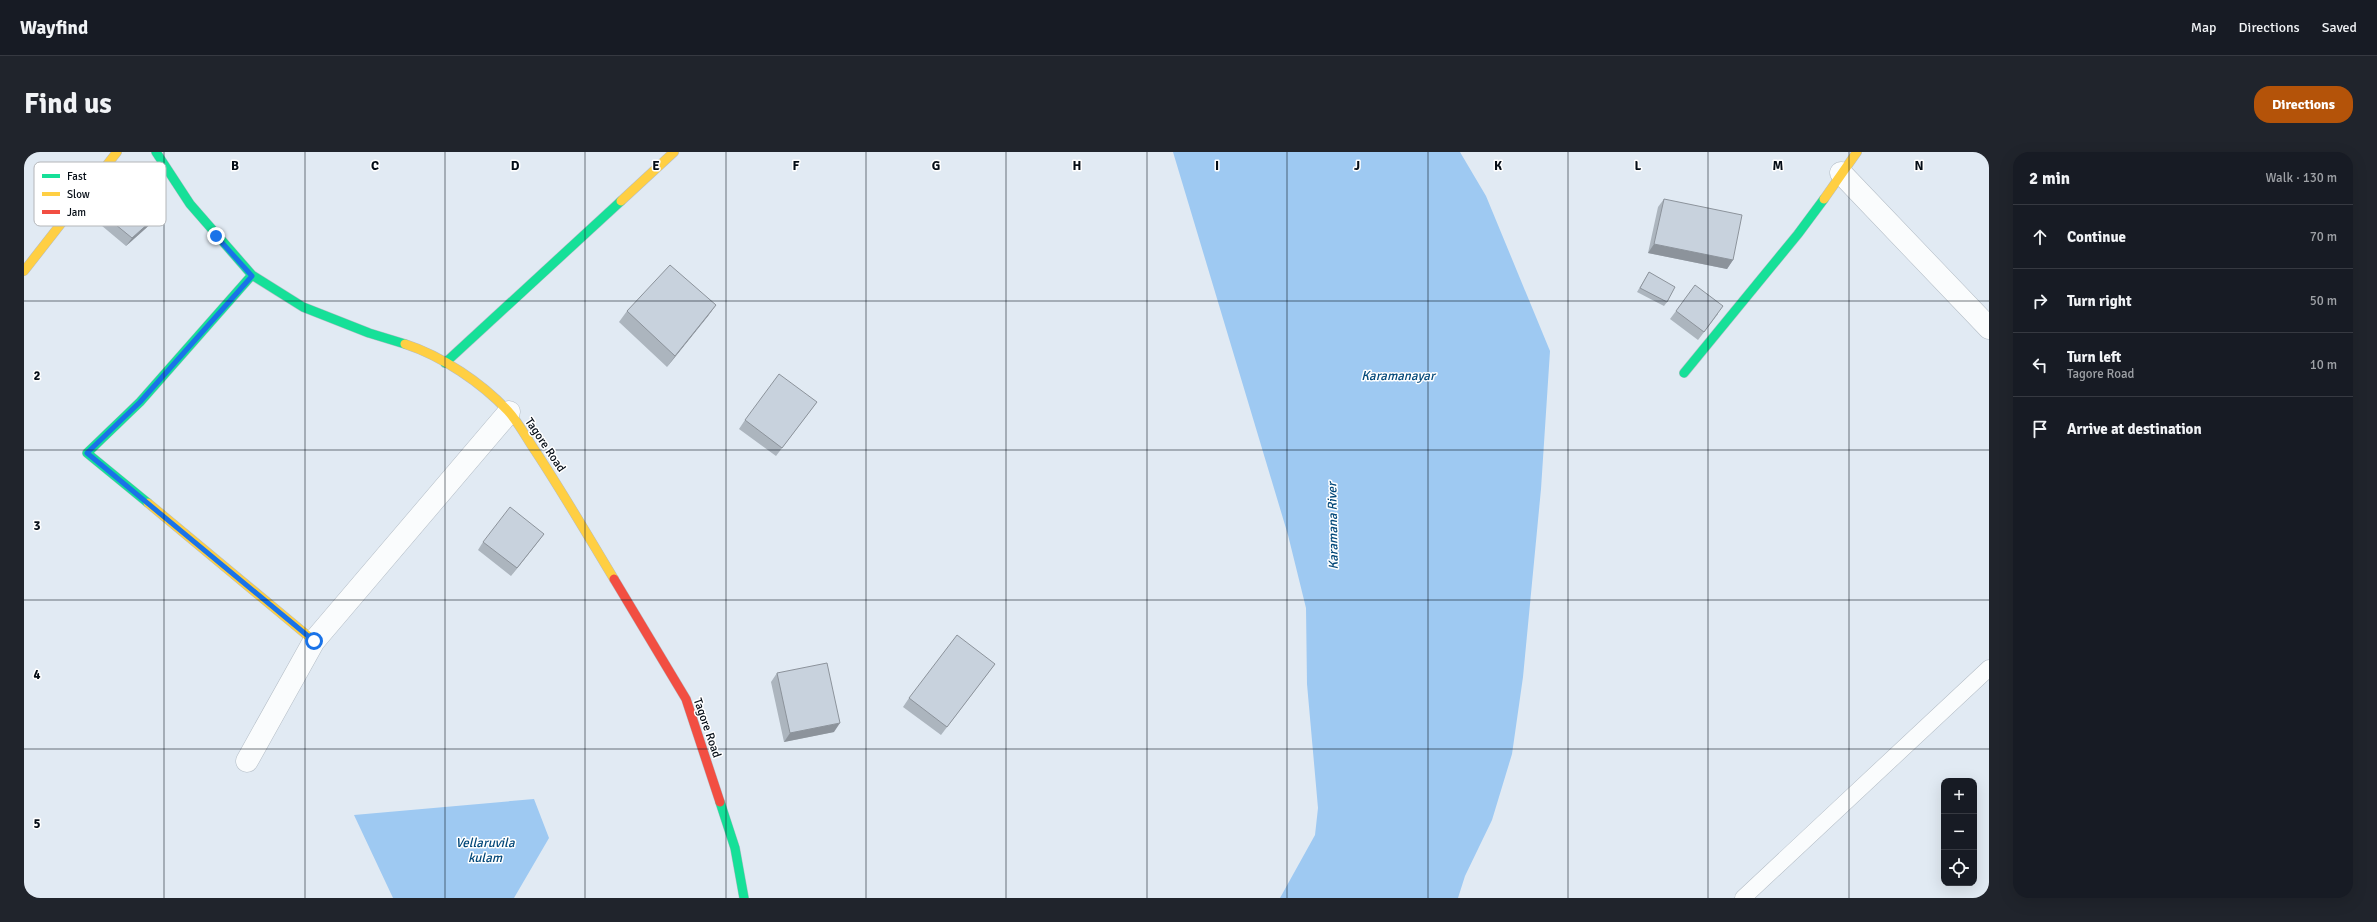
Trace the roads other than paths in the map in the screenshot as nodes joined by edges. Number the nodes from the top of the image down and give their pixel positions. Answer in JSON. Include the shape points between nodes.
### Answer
{"nodes":[{"id":1,"x":117,"y":152,"type":"edge"},
{"id":2,"x":156,"y":152,"type":"edge"},
{"id":3,"x":674,"y":152,"type":"edge"},
{"id":4,"x":1857,"y":152,"type":"edge"},
{"id":5,"x":109,"y":162,"type":"edge"},
{"id":6,"x":163,"y":162,"type":"edge"},
{"id":7,"x":166,"y":167,"type":"edge"},
{"id":8,"x":1841,"y":172,"type":"junction"},
{"id":9,"x":59,"y":226,"type":"edge"},
{"id":10,"x":24,"y":271,"type":"edge"},
{"id":11,"x":252,"y":276,"type":"junction"},
{"id":12,"x":1989,"y":328,"type":"edge"},
{"id":13,"x":445,"y":363,"type":"junction"},
{"id":14,"x":1684,"y":373,"type":"dead end"},
{"id":15,"x":509,"y":412,"type":"junction"},
{"id":16,"x":314,"y":641,"type":"junction"},
{"id":17,"x":1989,"y":668,"type":"edge"},
{"id":18,"x":247,"y":761,"type":"dead end"},
{"id":19,"x":744,"y":898,"type":"edge"},
{"id":20,"x":1743,"y":898,"type":"edge"}],
"edges":[{"from":1,"to":5,"type":"street"},
{"from":2,"to":6,"type":"street","name":"Tagore Road"},
{"from":3,"to":13,"type":"street"},
{"from":4,"to":8,"type":"street"},
{"from":7,"to":11,"type":"street","name":"Tagore Road","via":[[190,204]]},
{"from":8,"to":12,"type":"street"},
{"from":8,"to":14,"type":"street","via":[[1798,234]]},
{"from":9,"to":10,"type":"street"},
{"from":11,"to":13,"type":"street","name":"Tagore Road","via":[[302,306],[369,333],[417,348]]},
{"from":11,"to":16,"type":"street","via":[[140,402],[87,453]]},
{"from":13,"to":15,"type":"street","name":"Tagore Road","via":[[478,384]]},
{"from":15,"to":16,"type":"street"},
{"from":15,"to":19,"type":"street","name":"Tagore Road","via":[[552,476],[686,699],[735,848]]},
{"from":16,"to":18,"type":"street"},
{"from":17,"to":20,"type":"lane"}]}
